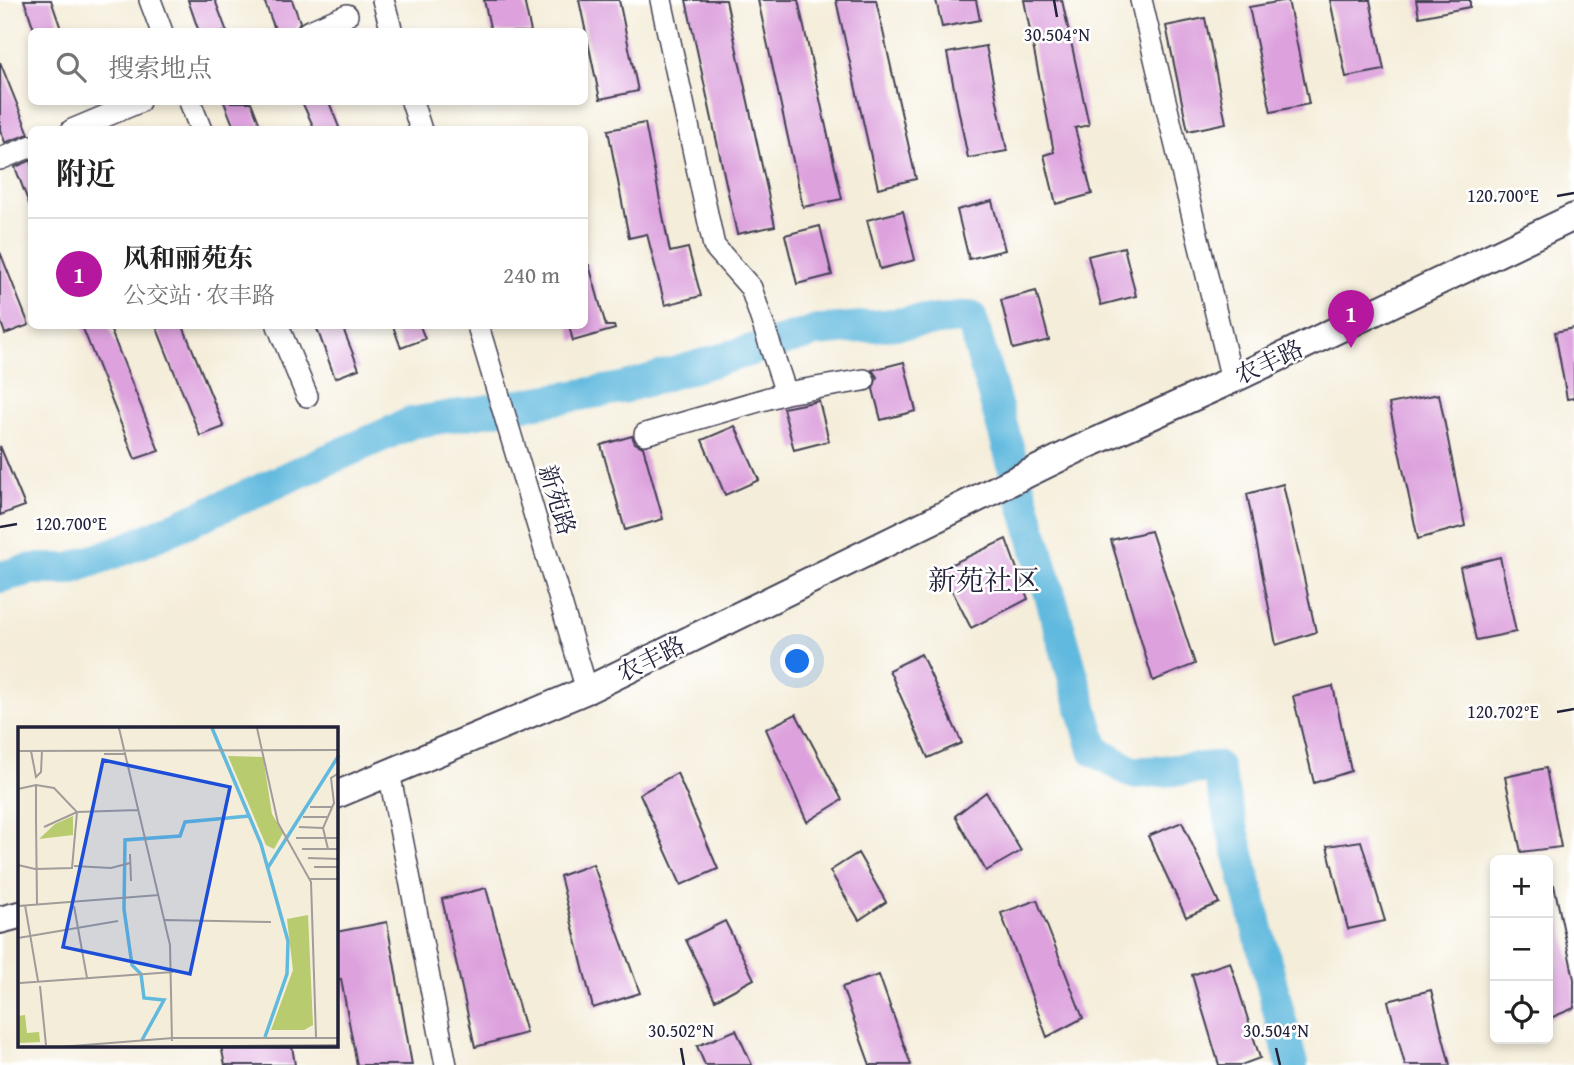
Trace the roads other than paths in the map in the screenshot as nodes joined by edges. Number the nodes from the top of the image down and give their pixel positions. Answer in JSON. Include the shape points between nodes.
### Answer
{"nodes":[{"id":1,"x":150,"y":0,"type":"edge"},
{"id":2,"x":383,"y":0,"type":"edge"},
{"id":3,"x":661,"y":0,"type":"edge"},
{"id":4,"x":1141,"y":0,"type":"edge"},
{"id":5,"x":347,"y":15,"type":"dead end"},
{"id":6,"x":160,"y":28,"type":"edge"},
{"id":7,"x":317,"y":28,"type":"edge"},
{"id":8,"x":391,"y":28,"type":"edge"},
{"id":9,"x":132,"y":105,"type":"edge"},
{"id":10,"x":191,"y":105,"type":"edge"},
{"id":11,"x":413,"y":105,"type":"edge"},
{"id":12,"x":82,"y":126,"type":"edge"},
{"id":13,"x":199,"y":126,"type":"edge"},
{"id":14,"x":420,"y":126,"type":"edge"},
{"id":15,"x":28,"y":148,"type":"edge"},
{"id":16,"x":0,"y":159,"type":"edge"},
{"id":17,"x":1574,"y":217,"type":"edge"},
{"id":18,"x":279,"y":329,"type":"edge"},
{"id":19,"x":481,"y":335,"type":"edge"},
{"id":20,"x":864,"y":380,"type":"dead end"},
{"id":21,"x":1232,"y":380,"type":"junction"},
{"id":22,"x":786,"y":393,"type":"junction"},
{"id":23,"x":306,"y":396,"type":"dead end"},
{"id":24,"x":645,"y":434,"type":"dead end"},
{"id":25,"x":587,"y":690,"type":"junction"},
{"id":26,"x":389,"y":772,"type":"junction"},
{"id":27,"x":338,"y":794,"type":"edge"},
{"id":28,"x":18,"y":915,"type":"edge"},
{"id":29,"x":0,"y":920,"type":"edge"},
{"id":30,"x":446,"y":1065,"type":"edge"}],
"edges":[{"from":1,"to":6,"type":"street"},
{"from":2,"to":8,"type":"street"},
{"from":3,"to":22,"type":"street","via":[[714,246],[751,288]]},
{"from":4,"to":21,"type":"street"},
{"from":5,"to":7,"type":"street"},
{"from":9,"to":12,"type":"street"},
{"from":10,"to":13,"type":"street"},
{"from":11,"to":14,"type":"street"},
{"from":15,"to":16,"type":"street"},
{"from":17,"to":21,"type":"main road","name":"农丰路"},
{"from":18,"to":23,"type":"street"},
{"from":19,"to":25,"type":"street","name":"新苑路"},
{"from":20,"to":22,"type":"street"},
{"from":21,"to":25,"type":"main road","name":"农丰路","via":[[1076,450]]},
{"from":22,"to":24,"type":"street"},
{"from":25,"to":26,"type":"main road","name":"农丰路"},
{"from":26,"to":27,"type":"main road","name":"农丰路"},
{"from":26,"to":30,"type":"street"},
{"from":28,"to":29,"type":"main road"}]}
